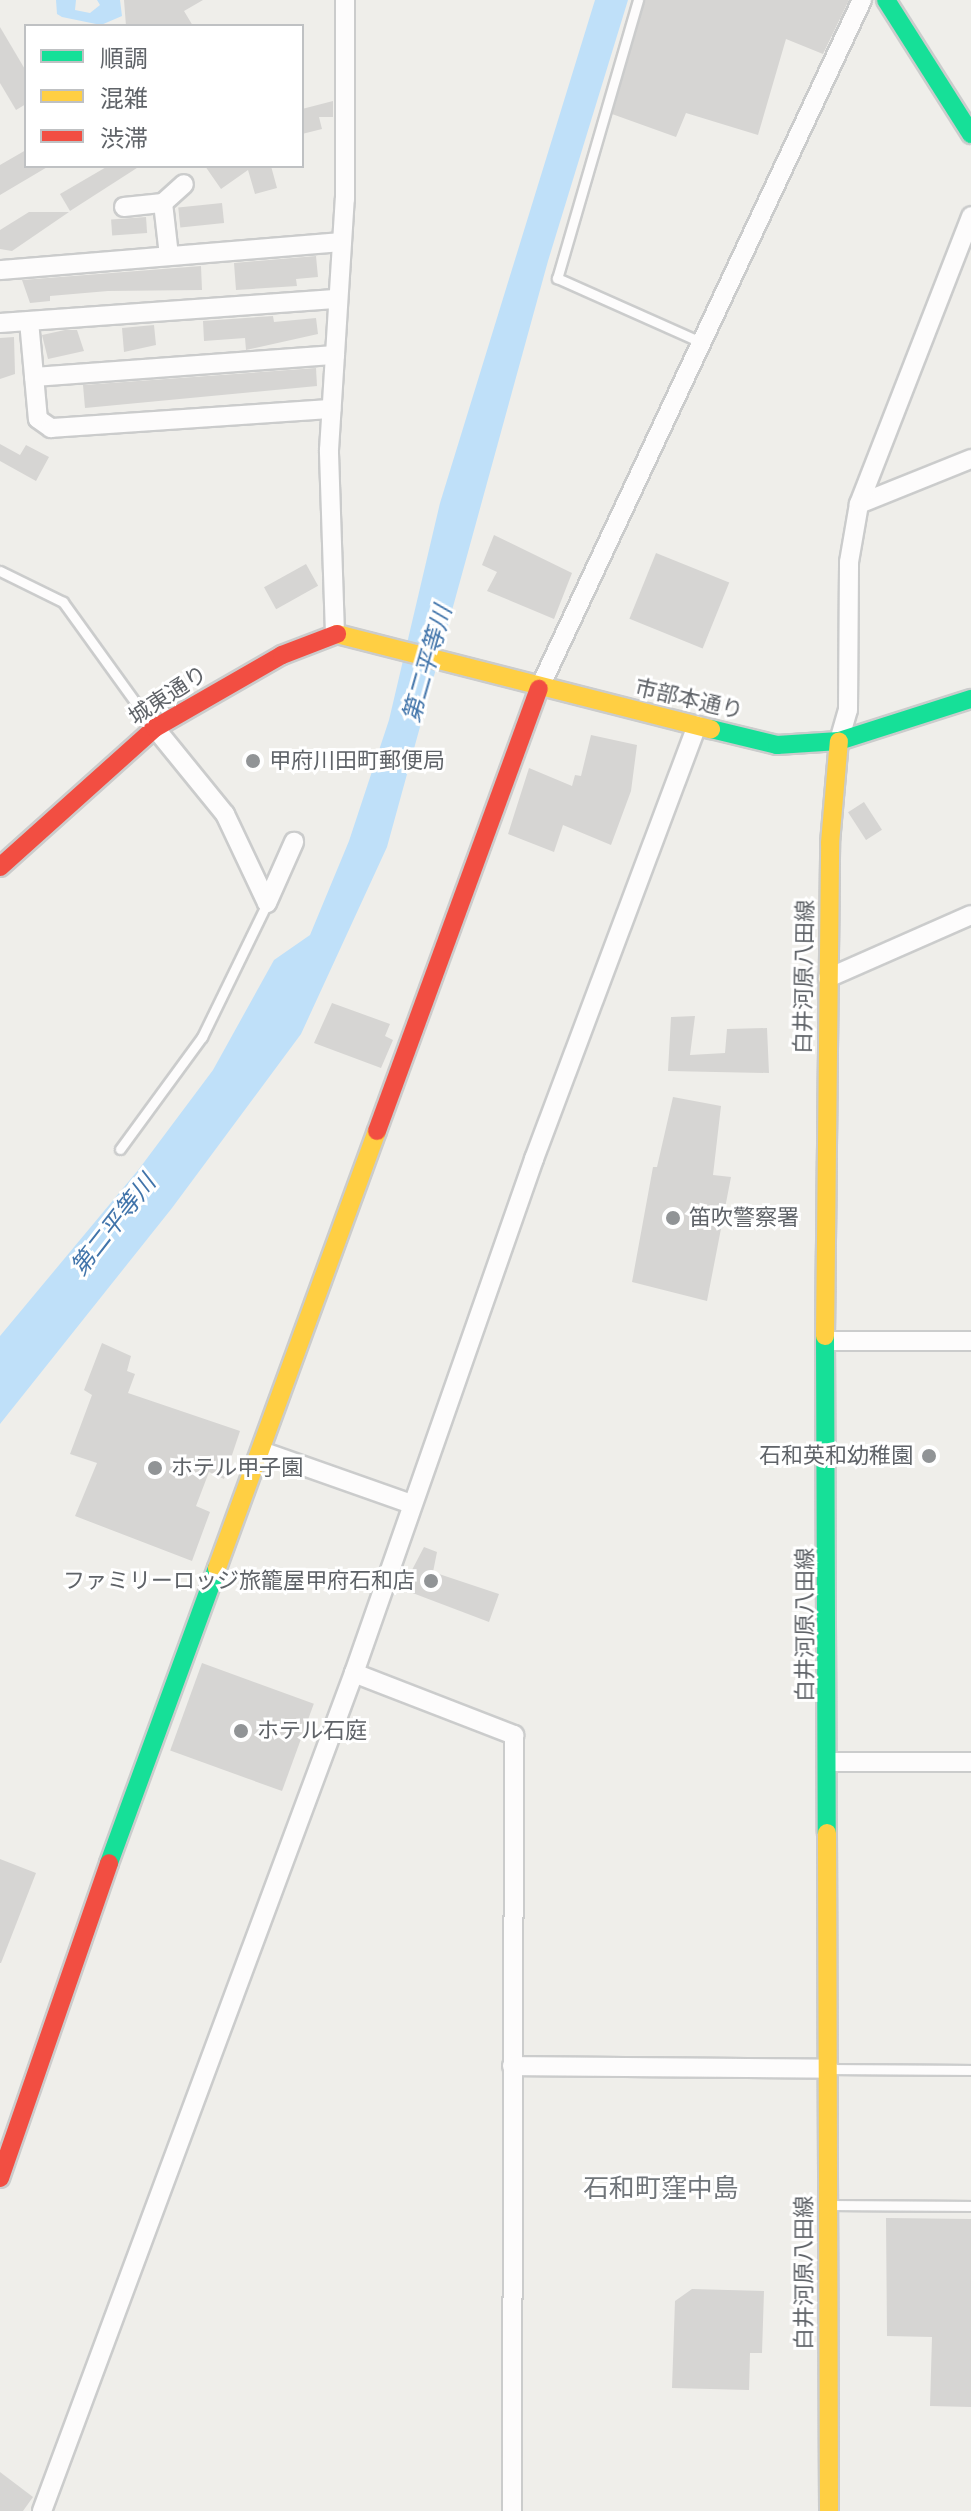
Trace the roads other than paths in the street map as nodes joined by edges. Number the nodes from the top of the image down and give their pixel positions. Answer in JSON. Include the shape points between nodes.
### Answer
{"nodes":[{"id":1,"x":345,"y":0,"type":"edge"},
{"id":2,"x":638,"y":0,"type":"edge"},
{"id":3,"x":862,"y":0,"type":"edge"},
{"id":4,"x":886,"y":0,"type":"edge"},
{"id":5,"x":971,"y":134,"type":"edge"},
{"id":6,"x":184,"y":184,"type":"dead end"},
{"id":7,"x":163,"y":203,"type":"junction"},
{"id":8,"x":124,"y":207,"type":"dead end"},
{"id":9,"x":971,"y":216,"type":"edge"},
{"id":10,"x":342,"y":242,"type":"junction"},
{"id":11,"x":169,"y":256,"type":"junction"},
{"id":12,"x":0,"y":270,"type":"edge"},
{"id":13,"x":338,"y":299,"type":"junction"},
{"id":14,"x":29,"y":321,"type":"junction"},
{"id":15,"x":0,"y":323,"type":"edge"},
{"id":16,"x":701,"y":342,"type":"junction"},
{"id":17,"x":335,"y":355,"type":"junction"},
{"id":18,"x":34,"y":377,"type":"junction"},
{"id":19,"x":331,"y":409,"type":"junction"},
{"id":20,"x":971,"y":459,"type":"edge"},
{"id":21,"x":859,"y":504,"type":"junction"},
{"id":22,"x":0,"y":571,"type":"edge"},
{"id":23,"x":335,"y":634,"type":"junction"},
{"id":24,"x":539,"y":689,"type":"junction"},
{"id":25,"x":969,"y":704,"type":"edge"},
{"id":26,"x":697,"y":726,"type":"junction"},
{"id":27,"x":155,"y":728,"type":"junction"},
{"id":28,"x":839,"y":741,"type":"junction"},
{"id":29,"x":294,"y":842,"type":"dead end"},
{"id":30,"x":0,"y":867,"type":"edge"},
{"id":31,"x":267,"y":903,"type":"junction"},
{"id":32,"x":971,"y":915,"type":"edge"},
{"id":33,"x":828,"y":978,"type":"junction"},
{"id":34,"x":120,"y":1149,"type":"dead end"},
{"id":35,"x":828,"y":1341,"type":"junction"},
{"id":36,"x":971,"y":1341,"type":"edge"},
{"id":37,"x":264,"y":1452,"type":"junction"},
{"id":38,"x":412,"y":1504,"type":"junction"},
{"id":39,"x":354,"y":1673,"type":"junction"},
{"id":40,"x":829,"y":1762,"type":"junction"},
{"id":41,"x":971,"y":1762,"type":"edge"},
{"id":42,"x":512,"y":2066,"type":"junction"},
{"id":43,"x":829,"y":2069,"type":"junction"},
{"id":44,"x":971,"y":2070,"type":"edge"},
{"id":45,"x":0,"y":2178,"type":"edge"},
{"id":46,"x":828,"y":2205,"type":"junction"},
{"id":47,"x":971,"y":2206,"type":"edge"},
{"id":48,"x":42,"y":2511,"type":"edge"},
{"id":49,"x":512,"y":2511,"type":"edge"},
{"id":50,"x":829,"y":2511,"type":"edge"}],
"edges":[{"from":1,"to":10,"type":"street"},
{"from":2,"to":16,"type":"lane","via":[[557,278]]},
{"from":3,"to":16,"type":"street"},
{"from":4,"to":5,"type":"main road"},
{"from":6,"to":7,"type":"street"},
{"from":7,"to":8,"type":"street"},
{"from":7,"to":11,"type":"street"},
{"from":9,"to":21,"type":"street"},
{"from":10,"to":11,"type":"street"},
{"from":10,"to":13,"type":"street"},
{"from":11,"to":12,"type":"street"},
{"from":13,"to":14,"type":"street"},
{"from":13,"to":17,"type":"street"},
{"from":14,"to":15,"type":"street"},
{"from":14,"to":18,"type":"street"},
{"from":16,"to":24,"type":"street"},
{"from":17,"to":18,"type":"street"},
{"from":17,"to":19,"type":"street"},
{"from":18,"to":19,"type":"street","via":[[38,419],[51,428]]},
{"from":19,"to":23,"type":"street"},
{"from":20,"to":21,"type":"street"},
{"from":21,"to":28,"type":"street","via":[[849,562],[848,710]]},
{"from":22,"to":27,"type":"lane","via":[[63,602]]},
{"from":23,"to":24,"type":"main road","name":"市部本通り"},
{"from":23,"to":27,"type":"main road","name":"城東通り","via":[[282,655]]},
{"from":24,"to":26,"type":"main road","name":"市部本通り"},
{"from":24,"to":37,"type":"main road"},
{"from":25,"to":28,"type":"main road","name":"市部本通り"},
{"from":26,"to":28,"type":"main road","name":"市部本通り","via":[[777,745]]},
{"from":26,"to":38,"type":"street","via":[[534,1159]]},
{"from":27,"to":30,"type":"main road","name":"城東通り"},
{"from":27,"to":31,"type":"street","via":[[225,814]]},
{"from":28,"to":33,"type":"main road","name":"白井河原八田線","via":[[830,843]]},
{"from":29,"to":31,"type":"street"},
{"from":31,"to":34,"type":"lane","via":[[202,1037]]},
{"from":32,"to":33,"type":"street"},
{"from":33,"to":35,"type":"main road","name":"白井河原八田線"},
{"from":35,"to":36,"type":"street"},
{"from":35,"to":40,"type":"main road","name":"白井河原八田線"},
{"from":37,"to":38,"type":"street"},
{"from":37,"to":45,"type":"main road","via":[[68,1975]]},
{"from":38,"to":39,"type":"street"},
{"from":39,"to":42,"type":"street","via":[[514,1735]]},
{"from":39,"to":48,"type":"street"},
{"from":40,"to":41,"type":"street"},
{"from":40,"to":43,"type":"main road","name":"白井河原八田線"},
{"from":42,"to":43,"type":"street"},
{"from":42,"to":49,"type":"street"},
{"from":43,"to":44,"type":"lane"},
{"from":43,"to":46,"type":"main road","name":"白井河原八田線"},
{"from":46,"to":47,"type":"lane"},
{"from":46,"to":50,"type":"main road","name":"白井河原八田線"}]}
